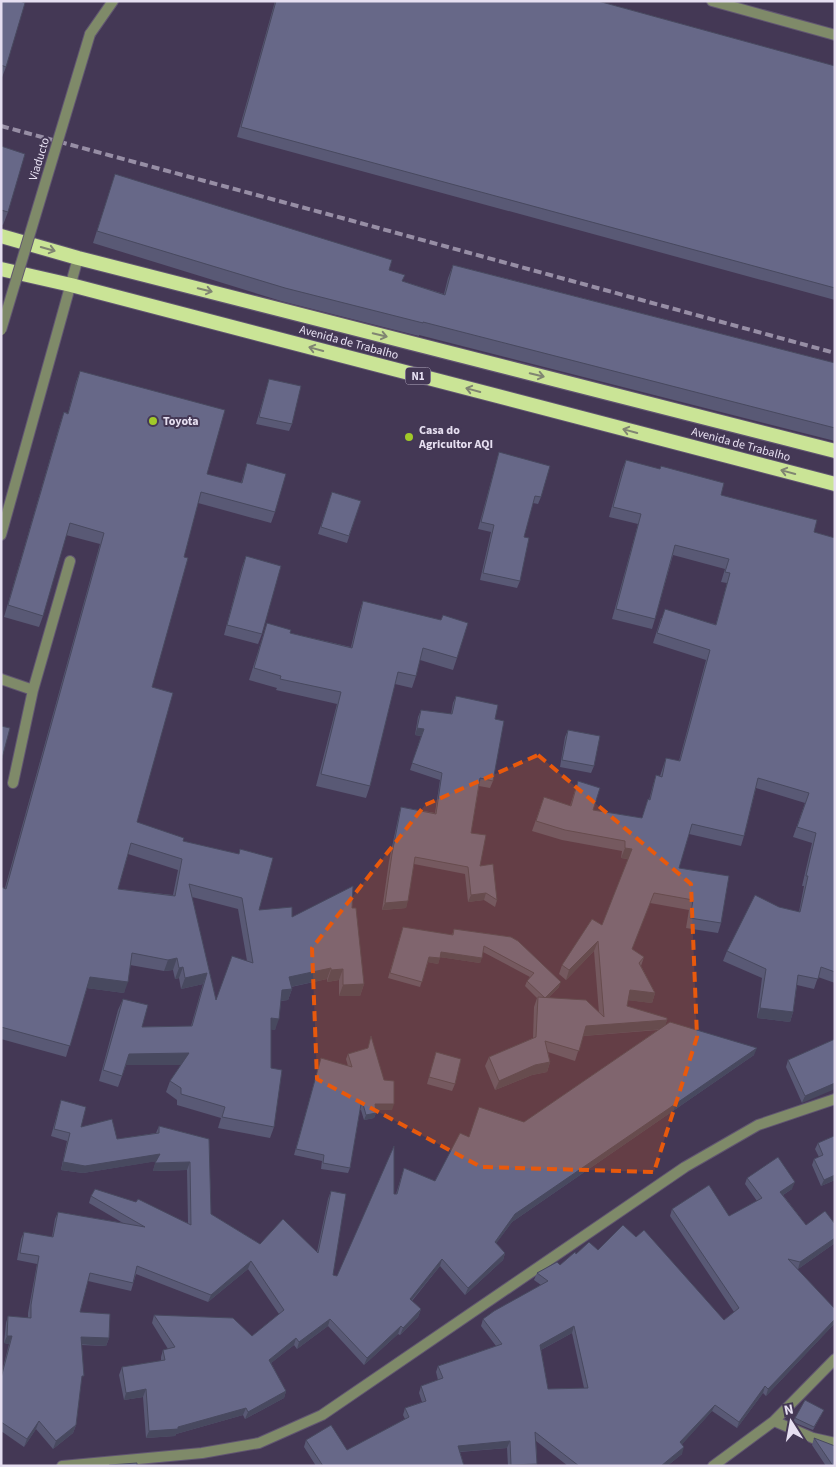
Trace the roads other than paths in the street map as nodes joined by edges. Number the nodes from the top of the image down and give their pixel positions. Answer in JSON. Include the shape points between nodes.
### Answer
{"nodes":[{"id":1,"x":112,"y":1,"type":"edge"},
{"id":2,"x":712,"y":1,"type":"edge"},
{"id":3,"x":835,"y":35,"type":"edge"},
{"id":4,"x":1,"y":236,"type":"edge"},
{"id":5,"x":78,"y":258,"type":"junction"},
{"id":6,"x":1,"y":269,"type":"edge"},
{"id":7,"x":71,"y":285,"type":"junction"},
{"id":8,"x":1,"y":330,"type":"edge"},
{"id":9,"x":835,"y":451,"type":"edge"},
{"id":10,"x":835,"y":484,"type":"edge"},
{"id":11,"x":1,"y":535,"type":"edge"},
{"id":12,"x":70,"y":561,"type":"dead end"},
{"id":13,"x":1,"y":679,"type":"edge"},
{"id":14,"x":33,"y":690,"type":"junction"},
{"id":15,"x":13,"y":783,"type":"dead end"},
{"id":16,"x":835,"y":1100,"type":"edge"},
{"id":17,"x":835,"y":1359,"type":"edge"},
{"id":18,"x":774,"y":1421,"type":"junction"},
{"id":19,"x":835,"y":1443,"type":"edge"},
{"id":20,"x":62,"y":1466,"type":"edge"},
{"id":21,"x":713,"y":1466,"type":"edge"}],
"edges":[{"from":1,"to":8,"type":"street","name":"Viaducto","bridge":true,"via":[[90,34]]},
{"from":2,"to":3,"type":"street"},
{"from":4,"to":5,"type":"highway","name":"Avenida de Trabalho","one_way":true},
{"from":5,"to":7,"type":"street"},
{"from":5,"to":9,"type":"highway","name":"Avenida de Trabalho","one_way":true},
{"from":6,"to":7,"type":"highway","name":"Avenida de Trabalho","number":"N1"},
{"from":10,"to":7,"type":"highway","name":"Avenida de Trabalho","number":"N1","one_way":true},
{"from":7,"to":11,"type":"street"},
{"from":12,"to":14,"type":"street"},
{"from":13,"to":14,"type":"street"},
{"from":14,"to":15,"type":"street"},
{"from":16,"to":20,"type":"street","via":[[758,1125],[685,1168],[322,1415],[258,1443],[202,1453]]},
{"from":17,"to":18,"type":"street"},
{"from":18,"to":19,"type":"street","via":[[813,1438]]},
{"from":18,"to":21,"type":"street"}]}
